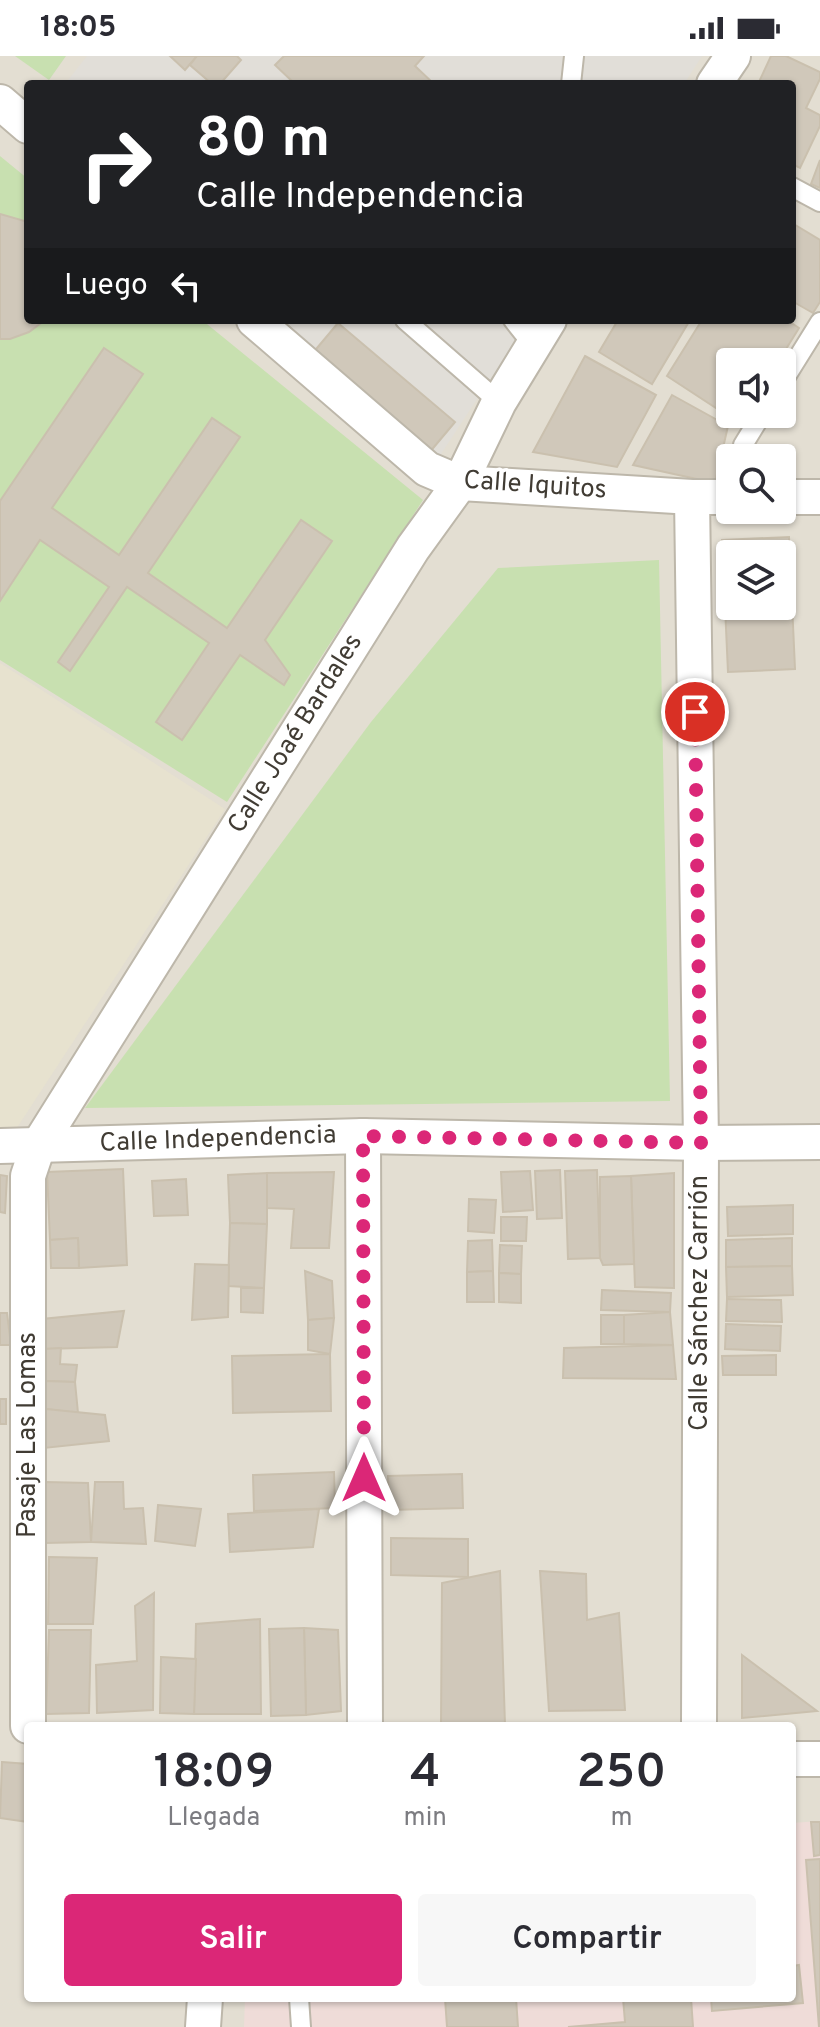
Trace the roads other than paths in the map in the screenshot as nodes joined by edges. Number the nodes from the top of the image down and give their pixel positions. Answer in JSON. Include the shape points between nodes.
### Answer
{"nodes":[{"id":1,"x":574,"y":56,"type":"edge"},
{"id":2,"x":733,"y":56,"type":"edge"},
{"id":3,"x":571,"y":80,"type":"edge"},
{"id":4,"x":717,"y":80,"type":"edge"},
{"id":5,"x":0,"y":102,"type":"edge"},
{"id":6,"x":24,"y":123,"type":"edge"},
{"id":7,"x":796,"y":189,"type":"edge"},
{"id":8,"x":820,"y":202,"type":"edge"},
{"id":9,"x":820,"y":322,"type":"edge"},
{"id":10,"x":259,"y":324,"type":"edge"},
{"id":11,"x":410,"y":324,"type":"edge"},
{"id":12,"x":531,"y":328,"type":"edge"},
{"id":13,"x":796,"y":361,"type":"edge"},
{"id":14,"x":499,"y":402,"type":"junction"},
{"id":15,"x":460,"y":483,"type":"junction"},
{"id":16,"x":692,"y":497,"type":"junction"},
{"id":17,"x":716,"y":497,"type":"edge"},
{"id":18,"x":796,"y":497,"type":"edge"},
{"id":19,"x":820,"y":497,"type":"edge"},
{"id":20,"x":363,"y":1136,"type":"junction"},
{"id":21,"x":820,"y":1142,"type":"edge"},
{"id":22,"x":701,"y":1143,"type":"junction"},
{"id":23,"x":0,"y":1146,"type":"edge"},
{"id":24,"x":38,"y":1146,"type":"junction"},
{"id":25,"x":28,"y":1722,"type":"edge"},
{"id":26,"x":365,"y":1722,"type":"edge"},
{"id":27,"x":699,"y":1722,"type":"edge"},
{"id":28,"x":0,"y":1736,"type":"edge"},
{"id":29,"x":24,"y":1736,"type":"edge"},
{"id":30,"x":796,"y":1759,"type":"edge"},
{"id":31,"x":820,"y":1759,"type":"edge"},
{"id":32,"x":205,"y":2002,"type":"edge"},
{"id":33,"x":299,"y":2002,"type":"edge"},
{"id":34,"x":203,"y":2027,"type":"edge"},
{"id":35,"x":301,"y":2027,"type":"edge"}],
"edges":[{"from":1,"to":3,"type":"lane"},
{"from":2,"to":4,"type":"street"},
{"from":5,"to":6,"type":"street"},
{"from":7,"to":8,"type":"lane"},
{"from":9,"to":13,"type":"lane"},
{"from":10,"to":15,"type":"street","name":"Calle Iquitos","via":[[427,469]]},
{"from":11,"to":14,"type":"lane"},
{"from":12,"to":14,"type":"street","name":"Calle Joaé Bardales"},
{"from":14,"to":15,"type":"street","name":"Calle Joaé Bardales"},
{"from":15,"to":16,"type":"street","name":"Calle Iquitos"},
{"from":15,"to":24,"type":"street","name":"Calle Joaé Bardales","via":[[413,548]]},
{"from":16,"to":17,"type":"street","name":"Calle Iquitos"},
{"from":16,"to":22,"type":"street","name":"Calle Sánchez Carrión"},
{"from":18,"to":19,"type":"street"},
{"from":20,"to":22,"type":"street","name":"Calle Independencia"},
{"from":20,"to":24,"type":"street","name":"Calle Independencia"},
{"from":20,"to":26,"type":"street"},
{"from":21,"to":22,"type":"street","name":"Calle Independencia"},
{"from":22,"to":27,"type":"street","name":"Calle Sánchez Carrión"},
{"from":23,"to":24,"type":"street","name":"Calle Independencia"},
{"from":24,"to":25,"type":"street","name":"Pasaje Las Lomas","via":[[28,1176]]},
{"from":28,"to":29,"type":"street"},
{"from":30,"to":31,"type":"street"},
{"from":32,"to":34,"type":"street"},
{"from":33,"to":35,"type":"lane"}]}
